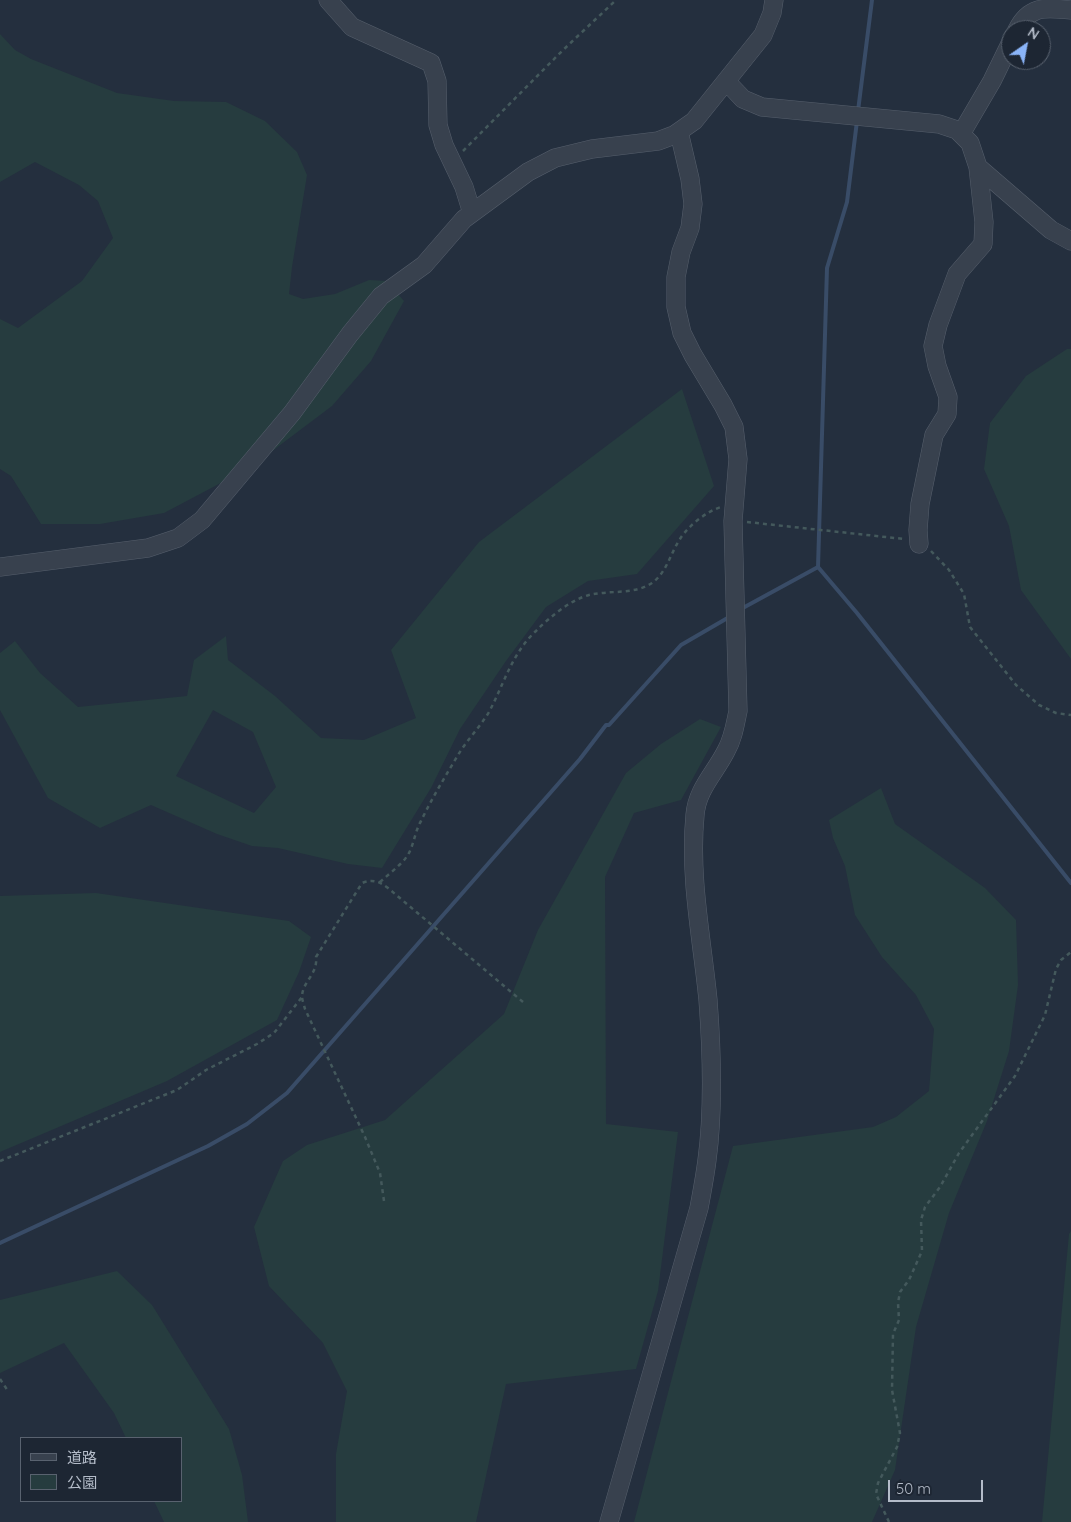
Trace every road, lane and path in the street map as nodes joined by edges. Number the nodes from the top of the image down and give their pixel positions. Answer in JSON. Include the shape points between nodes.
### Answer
{"nodes":[{"id":1,"x":328,"y":0,"type":"edge"},
{"id":2,"x":616,"y":0,"type":"edge"},
{"id":3,"x":774,"y":0,"type":"edge"},
{"id":4,"x":1071,"y":10,"type":"edge"},
{"id":5,"x":1023,"y":20,"type":"edge"},
{"id":6,"x":1001,"y":63,"type":"edge"},
{"id":7,"x":726,"y":81,"type":"junction"},
{"id":8,"x":679,"y":132,"type":"junction"},
{"id":9,"x":961,"y":134,"type":"junction"},
{"id":10,"x":978,"y":167,"type":"junction"},
{"id":11,"x":455,"y":168,"type":"junction"},
{"id":12,"x":472,"y":213,"type":"junction"},
{"id":13,"x":1071,"y":241,"type":"edge"},
{"id":14,"x":734,"y":512,"type":"junction"},
{"id":15,"x":919,"y":544,"type":"junction"},
{"id":16,"x":0,"y":567,"type":"edge"},
{"id":17,"x":1071,"y":715,"type":"edge"},
{"id":18,"x":380,"y":882,"type":"junction"},
{"id":19,"x":1071,"y":952,"type":"edge"},
{"id":20,"x":302,"y":997,"type":"junction"},
{"id":21,"x":523,"y":1002,"type":"dead end"},
{"id":22,"x":0,"y":1161,"type":"edge"},
{"id":23,"x":384,"y":1200,"type":"dead end"},
{"id":24,"x":0,"y":1378,"type":"edge"},
{"id":25,"x":8,"y":1391,"type":"dead end"},
{"id":26,"x":609,"y":1522,"type":"edge"},
{"id":27,"x":889,"y":1522,"type":"edge"}],
"edges":[{"from":1,"to":11,"type":"street","via":[[352,26],[432,63],[437,81],[438,125]]},
{"from":2,"to":11,"type":"path","via":[[464,150]]},
{"from":3,"to":7,"type":"street","via":[[763,35]]},
{"from":4,"to":5,"type":"street","via":[[1044,8],[1033,11]]},
{"from":6,"to":9,"type":"street"},
{"from":7,"to":8,"type":"street","via":[[694,121]]},
{"from":7,"to":9,"type":"street","via":[[743,99],[762,107],[939,124]]},
{"from":8,"to":12,"type":"street","via":[[658,141],[592,149],[554,158],[528,172]]},
{"from":8,"to":14,"type":"street","via":[[693,204],[690,228],[676,277],[676,307],[682,333],[692,355],[734,427],[738,459]]},
{"from":9,"to":10,"type":"street","via":[[970,143]]},
{"from":10,"to":13,"type":"street","via":[[1051,230]]},
{"from":10,"to":15,"type":"street","via":[[983,244],[957,274],[933,346],[948,397],[947,414],[934,435],[920,504]]},
{"from":11,"to":12,"type":"street"},
{"from":12,"to":16,"type":"street","via":[[424,265],[381,296],[285,421],[202,520],[178,538],[148,548]]},
{"from":14,"to":15,"type":"path","via":[[905,539]]},
{"from":14,"to":18,"type":"path","via":[[714,509],[690,527],[680,538],[662,574],[650,584],[634,590],[588,595],[571,603],[536,630],[512,662],[488,714],[440,786],[419,823],[405,859]]},
{"from":14,"to":26,"type":"street","via":[[738,711],[726,751],[700,791],[695,814],[694,868],[708,1001],[710,1054],[707,1160],[699,1208]]},
{"from":15,"to":17,"type":"path","via":[[949,570],[964,594],[970,627],[1016,685],[1039,705],[1056,713]]},
{"from":18,"to":20,"type":"path","via":[[369,880],[357,889],[316,957],[317,965]]},
{"from":18,"to":21,"type":"path"},
{"from":19,"to":27,"type":"path","via":[[1056,969],[1045,1015],[1015,1076],[958,1153],[921,1220],[922,1251],[900,1292],[899,1320],[893,1334],[892,1390],[900,1433],[876,1494]]},
{"from":20,"to":22,"type":"path","via":[[274,1033],[206,1070],[177,1090]]},
{"from":20,"to":23,"type":"path","via":[[380,1173]]},
{"from":24,"to":25,"type":"path"}]}
